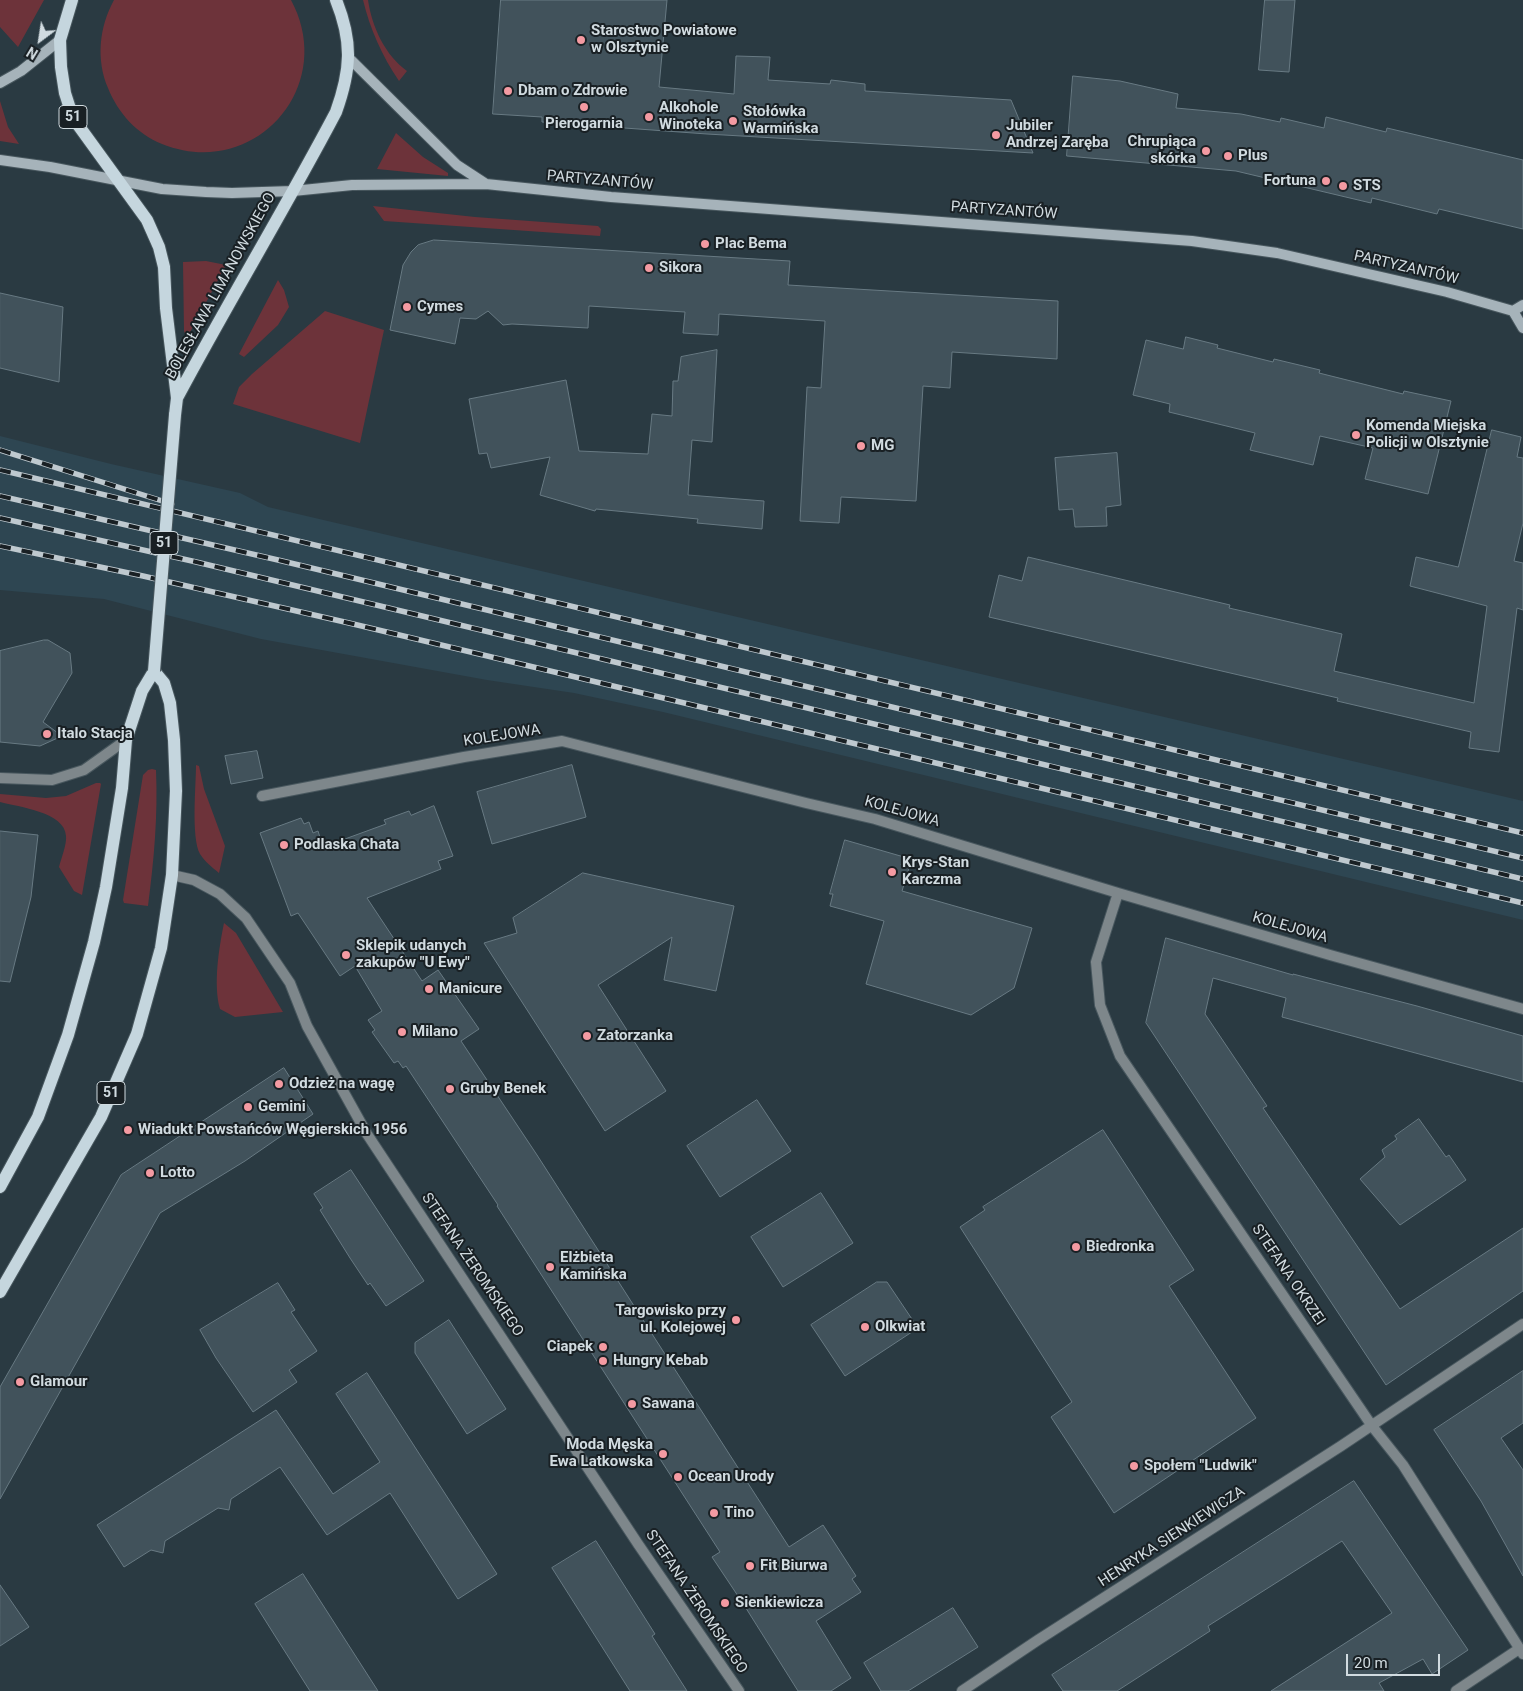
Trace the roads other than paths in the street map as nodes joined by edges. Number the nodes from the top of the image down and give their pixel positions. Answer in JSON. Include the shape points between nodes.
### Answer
{"nodes":[{"id":1,"x":72,"y":0,"type":"edge"},
{"id":2,"x":336,"y":0,"type":"edge"},
{"id":3,"x":60,"y":40,"type":"junction"},
{"id":4,"x":349,"y":58,"type":"junction"},
{"id":5,"x":0,"y":83,"type":"edge"},
{"id":6,"x":0,"y":160,"type":"edge"},
{"id":7,"x":118,"y":181,"type":"junction"},
{"id":8,"x":486,"y":184,"type":"junction"},
{"id":9,"x":293,"y":191,"type":"junction"},
{"id":10,"x":1523,"y":305,"type":"edge"},
{"id":11,"x":1513,"y":311,"type":"junction"},
{"id":12,"x":1523,"y":328,"type":"edge"},
{"id":13,"x":176,"y":398,"type":"junction"},
{"id":14,"x":154,"y":671,"type":"junction"},
{"id":15,"x":126,"y":740,"type":"junction"},
{"id":16,"x":0,"y":778,"type":"edge"},
{"id":17,"x":262,"y":796,"type":"dead end"},
{"id":18,"x":172,"y":875,"type":"junction"},
{"id":19,"x":1118,"y":893,"type":"junction"},
{"id":20,"x":1523,"y":1009,"type":"edge"},
{"id":21,"x":0,"y":1188,"type":"edge"},
{"id":22,"x":0,"y":1292,"type":"edge"},
{"id":23,"x":1523,"y":1324,"type":"edge"},
{"id":24,"x":1372,"y":1426,"type":"junction"},
{"id":25,"x":1521,"y":1651,"type":"edge"},
{"id":26,"x":739,"y":1691,"type":"edge"},
{"id":27,"x":962,"y":1691,"type":"edge"},
{"id":28,"x":1456,"y":1691,"type":"edge"}],
"edges":[{"from":1,"to":3,"type":"main road","number":"51"},
{"from":2,"to":4,"type":"main road","number":"51","via":[[347,36]]},
{"from":3,"to":5,"type":"street"},
{"from":3,"to":7,"type":"main road","number":"51","via":[[65,93],[74,118]]},
{"from":4,"to":8,"type":"street","name":"PARTYZANTÓW","via":[[457,165]]},
{"from":4,"to":9,"type":"main road","number":"51","via":[[345,88],[336,112]]},
{"from":6,"to":7,"type":"street","via":[[50,166]]},
{"from":7,"to":9,"type":"street","name":"PARTYZANTÓW","via":[[206,192]]},
{"from":7,"to":13,"type":"main road","name":"BOLESŁAWA LIMANOWSKIEGO","number":"51","via":[[147,220],[159,248],[164,267]]},
{"from":8,"to":9,"type":"street","name":"PARTYZANTÓW","via":[[352,185]]},
{"from":8,"to":11,"type":"street","name":"PARTYZANTÓW","via":[[611,198],[1192,241],[1277,253],[1447,292]]},
{"from":9,"to":13,"type":"main road","name":"BOLESŁAWA LIMANOWSKIEGO","number":"51"},
{"from":10,"to":11,"type":"street"},
{"from":11,"to":12,"type":"street"},
{"from":13,"to":14,"type":"main road","name":"BOLESŁAWA LIMANOWSKIEGO","number":"51","bridge":true},
{"from":14,"to":15,"type":"main road","name":"BOLESŁAWA LIMANOWSKIEGO","number":"51","via":[[142,691]]},
{"from":14,"to":18,"type":"main road","number":"51","via":[[164,683],[170,703],[174,740],[176,791]]},
{"from":15,"to":16,"type":"street","via":[[84,770],[52,780]]},
{"from":15,"to":21,"type":"main road","name":"BOLESŁAWA LIMANOWSKIEGO","number":"51","via":[[122,788],[106,887],[68,1035],[38,1117]]},
{"from":17,"to":19,"type":"street","name":"KOLEJOWA","via":[[562,741],[875,819]]},
{"from":18,"to":22,"type":"main road","number":"51","via":[[160,948],[137,1034],[101,1117]]},
{"from":18,"to":26,"type":"street","name":"STEFANA ŻEROMSKIEGO","via":[[194,880],[220,894],[246,918],[290,983],[307,1026],[367,1134]]},
{"from":19,"to":20,"type":"street","name":"KOLEJOWA"},
{"from":19,"to":24,"type":"street","name":"STEFANA OKRZEI","via":[[1096,962],[1100,1005],[1120,1056]]},
{"from":23,"to":24,"type":"street","name":"HENRYKA SIENKIEWICZA"},
{"from":24,"to":25,"type":"street","name":"STEFANA OKRZEI","via":[[1403,1465]]},
{"from":24,"to":27,"type":"street","name":"HENRYKA SIENKIEWICZA"},
{"from":25,"to":28,"type":"street"}]}
